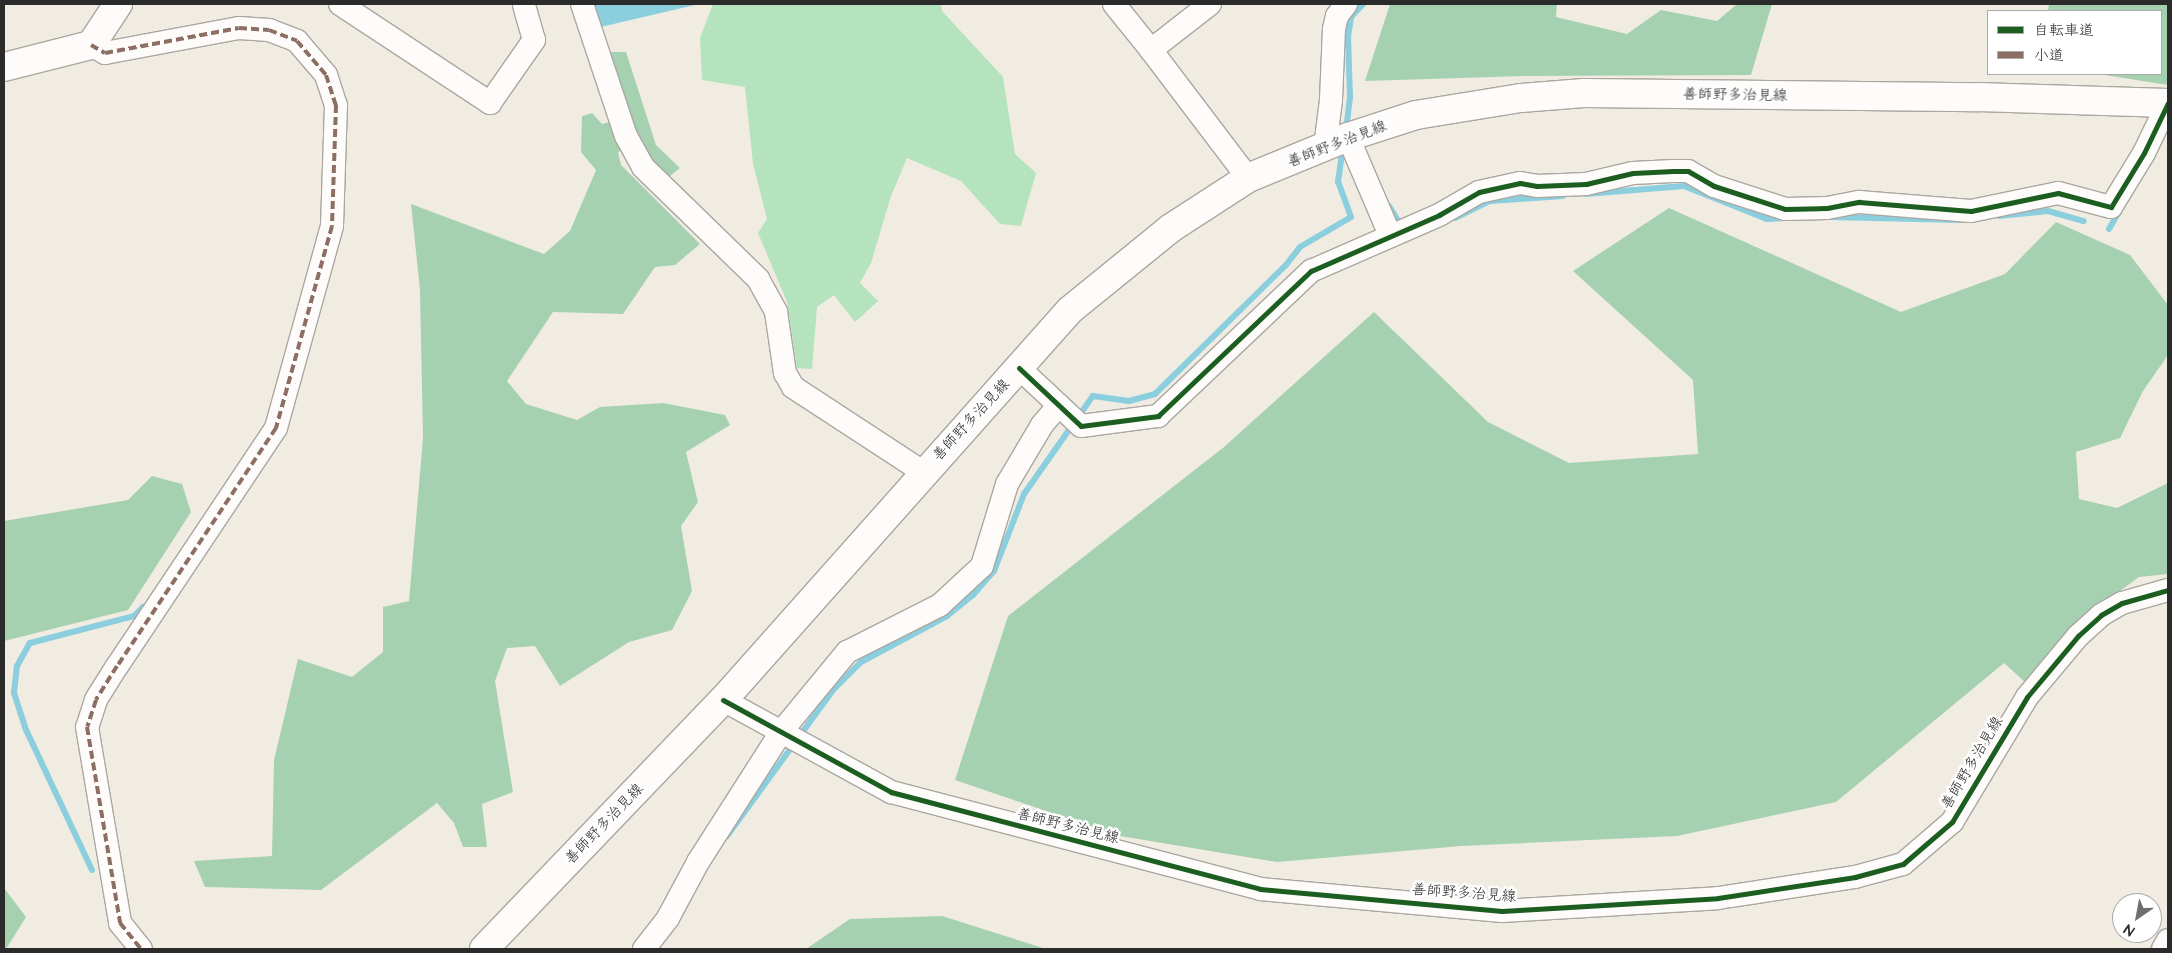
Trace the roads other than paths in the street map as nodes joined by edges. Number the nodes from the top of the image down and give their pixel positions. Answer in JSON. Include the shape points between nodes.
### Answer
{"nodes":[{"id":1,"x":118,"y":4,"type":"edge"},
{"id":2,"x":340,"y":4,"type":"edge"},
{"id":3,"x":524,"y":4,"type":"edge"},
{"id":4,"x":582,"y":4,"type":"edge"},
{"id":5,"x":1114,"y":4,"type":"edge"},
{"id":6,"x":1210,"y":4,"type":"edge"},
{"id":7,"x":1346,"y":4,"type":"edge"},
{"id":8,"x":91,"y":45,"type":"junction"},
{"id":9,"x":1151,"y":50,"type":"junction"},
{"id":10,"x":4,"y":67,"type":"edge"},
{"id":11,"x":2168,"y":103,"type":"edge"},
{"id":12,"x":1342,"y":146,"type":"junction"},
{"id":13,"x":1248,"y":178,"type":"junction"},
{"id":14,"x":1390,"y":235,"type":"junction"},
{"id":15,"x":1019,"y":368,"type":"junction"},
{"id":16,"x":1069,"y":414,"type":"junction"},
{"id":17,"x":923,"y":472,"type":"junction"},
{"id":18,"x":2168,"y":590,"type":"edge"},
{"id":19,"x":723,"y":700,"type":"junction"},
{"id":20,"x":780,"y":732,"type":"junction"},
{"id":21,"x":2168,"y":940,"type":"edge"},
{"id":22,"x":141,"y":949,"type":"edge"},
{"id":23,"x":484,"y":949,"type":"edge"},
{"id":24,"x":644,"y":949,"type":"edge"},
{"id":25,"x":2163,"y":949,"type":"edge"}],
"edges":[{"from":1,"to":8,"type":"main road"},
{"from":2,"to":3,"type":"street","via":[[490,103],[534,40]]},
{"from":4,"to":17,"type":"street","via":[[626,136],[643,167],[758,279],[776,312],[783,366],[793,388]]},
{"from":5,"to":9,"type":"street"},
{"from":6,"to":9,"type":"street"},
{"from":7,"to":12,"type":"street","via":[[1337,16],[1334,29],[1331,100]]},
{"from":8,"to":10,"type":"main road"},
{"from":8,"to":22,"type":"street","via":[[105,53],[239,28],[269,30],[297,41],[326,75],[336,104],[332,226],[276,428],[156,605],[96,700],[87,727],[120,923]]},
{"from":9,"to":13,"type":"street"},
{"from":11,"to":12,"type":"main road","name":"善師野多治見線","via":[[1978,97],[1584,93],[1465,106],[1416,115]]},
{"from":11,"to":14,"type":"street","via":[[2144,153],[2111,206],[2058,193],[1971,211],[1859,202],[1827,208],[1785,209],[1714,186],[1688,171],[1673,171],[1633,173],[1586,184],[1537,186],[1520,183],[1496,187]]},
{"from":12,"to":13,"type":"main road","name":"善師野多治見線"},
{"from":12,"to":14,"type":"street","via":[[1375,197]]},
{"from":13,"to":15,"type":"main road","name":"善師野多治見線","via":[[1171,228],[1070,310]]},
{"from":14,"to":16,"type":"street","via":[[1311,272],[1158,416]]},
{"from":15,"to":16,"type":"street"},
{"from":15,"to":17,"type":"main road","name":"善師野多治見線"},
{"from":16,"to":20,"type":"street","via":[[1042,425],[1007,484],[988,550],[974,576],[940,605],[848,652]]},
{"from":17,"to":19,"type":"main road","name":"善師野多治見線"},
{"from":18,"to":20,"type":"street","name":"善師野多治見線","via":[[2122,603],[2101,615],[2078,636],[2027,697],[1952,822],[1903,864],[1855,877],[1718,898],[1502,911],[1260,889],[891,792]]},
{"from":19,"to":20,"type":"street","name":"善師野多治見線"},
{"from":19,"to":23,"type":"main road","name":"善師野多治見線"},
{"from":20,"to":24,"type":"street","via":[[698,862],[668,918]]},
{"from":21,"to":25,"type":"street"}]}
